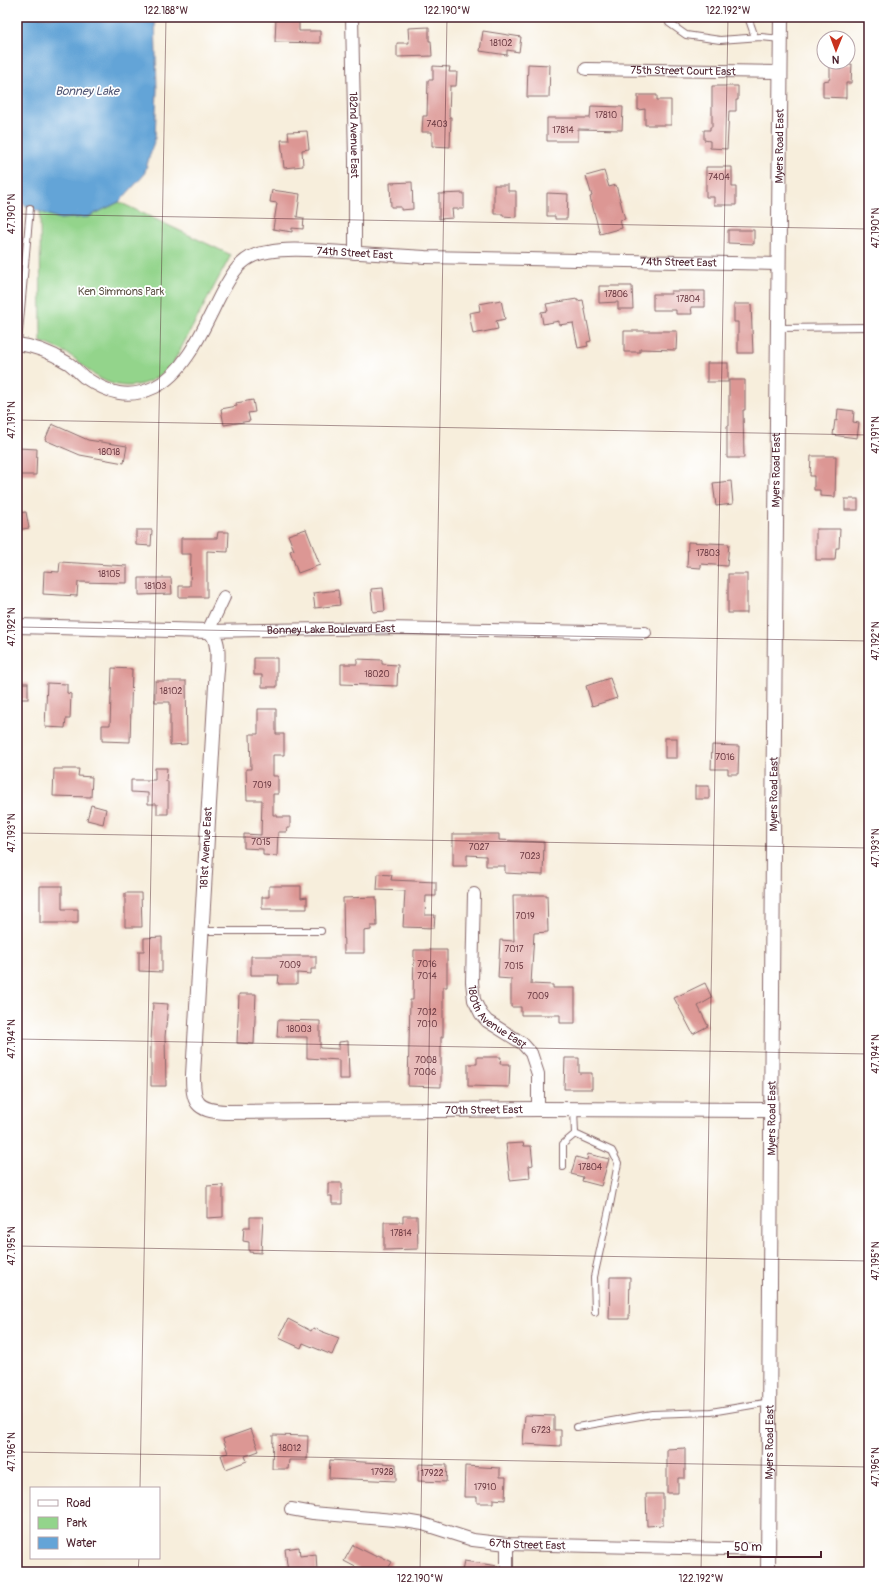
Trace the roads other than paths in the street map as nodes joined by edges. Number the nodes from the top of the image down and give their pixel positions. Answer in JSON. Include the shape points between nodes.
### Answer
{"nodes":[{"id":1,"x":352,"y":17,"type":"edge"},
{"id":2,"x":668,"y":17,"type":"edge"},
{"id":3,"x":748,"y":17,"type":"edge"},
{"id":4,"x":781,"y":17,"type":"edge"},
{"id":5,"x":755,"y":37,"type":"junction"},
{"id":6,"x":781,"y":39,"type":"junction"},
{"id":7,"x":586,"y":69,"type":"dead end"},
{"id":8,"x":780,"y":72,"type":"junction"},
{"id":9,"x":30,"y":208,"type":"dead end"},
{"id":10,"x":355,"y":253,"type":"junction"},
{"id":11,"x":777,"y":264,"type":"junction"},
{"id":12,"x":869,"y":327,"type":"edge"},
{"id":13,"x":777,"y":328,"type":"junction"},
{"id":14,"x":17,"y":344,"type":"edge"},
{"id":15,"x":224,"y":597,"type":"dead end"},
{"id":16,"x":17,"y":626,"type":"edge"},
{"id":17,"x":208,"y":630,"type":"junction"},
{"id":18,"x":644,"y":633,"type":"dead end"},
{"id":19,"x":474,"y":894,"type":"dead end"},
{"id":20,"x":201,"y":931,"type":"junction"},
{"id":21,"x":321,"y":931,"type":"dead end"},
{"id":22,"x":198,"y":1104,"type":"joint"},
{"id":23,"x":538,"y":1109,"type":"junction"},
{"id":24,"x":574,"y":1109,"type":"junction"},
{"id":25,"x":771,"y":1110,"type":"junction"},
{"id":26,"x":575,"y":1134,"type":"junction"},
{"id":27,"x":563,"y":1167,"type":"dead end"},
{"id":28,"x":595,"y":1312,"type":"dead end"},
{"id":29,"x":770,"y":1402,"type":"junction"},
{"id":30,"x":578,"y":1427,"type":"dead end"},
{"id":31,"x":291,"y":1509,"type":"dead end"},
{"id":32,"x":508,"y":1544,"type":"junction"},
{"id":33,"x":768,"y":1550,"type":"junction"},
{"id":34,"x":507,"y":1572,"type":"edge"},
{"id":35,"x":768,"y":1572,"type":"edge"}],
"edges":[{"from":1,"to":10,"type":"street","name":"182nd Avenue East"},
{"from":2,"to":5,"type":"lane","via":[[669,23],[686,36],[720,40]]},
{"from":3,"to":5,"type":"lane"},
{"from":4,"to":6,"type":"street","name":"Myers Road East"},
{"from":5,"to":6,"type":"lane"},
{"from":6,"to":8,"type":"street","name":"Myers Road East"},
{"from":7,"to":8,"type":"street","name":"75th Street Court East"},
{"from":8,"to":11,"type":"street","name":"Myers Road East"},
{"from":9,"to":14,"type":"lane"},
{"from":10,"to":11,"type":"street","name":"74th Street East"},
{"from":10,"to":14,"type":"street","name":"74th Street East","via":[[275,251],[248,259],[230,278],[192,349],[176,372],[157,387],[141,393],[122,395],[112,392],[83,376],[59,358],[34,346]]},
{"from":11,"to":13,"type":"street","name":"Myers Road East"},
{"from":12,"to":13,"type":"lane"},
{"from":13,"to":25,"type":"street","name":"Myers Road East"},
{"from":15,"to":17,"type":"street"},
{"from":16,"to":17,"type":"street","name":"Bonney Lake Boulevard East"},
{"from":17,"to":18,"type":"street","name":"Bonney Lake Boulevard East","via":[[387,628]]},
{"from":17,"to":20,"type":"street","name":"181st Avenue East","via":[[215,638],[217,655]]},
{"from":19,"to":23,"type":"street","name":"180th Avenue East","via":[[474,1000],[488,1021],[522,1043],[531,1053],[538,1074]]},
{"from":20,"to":21,"type":"lane"},
{"from":20,"to":22,"type":"street","name":"181st Avenue East","via":[[193,1075],[194,1094]]},
{"from":22,"to":23,"type":"street","name":"70th Street East","via":[[210,1111],[225,1112]]},
{"from":23,"to":24,"type":"street","name":"70th Street East"},
{"from":24,"to":25,"type":"street","name":"70th Street East"},
{"from":24,"to":26,"type":"lane"},
{"from":25,"to":29,"type":"street","name":"Myers Road East"},
{"from":26,"to":27,"type":"lane","via":[[563,1144]]},
{"from":26,"to":28,"type":"lane","via":[[612,1150],[618,1163],[594,1276]]},
{"from":29,"to":30,"type":"lane","via":[[711,1412],[652,1414]]},
{"from":29,"to":33,"type":"street","name":"Myers Road East"},
{"from":31,"to":32,"type":"street","name":"67th Street East","via":[[405,1520],[473,1540]]},
{"from":32,"to":33,"type":"street","name":"67th Street East"},
{"from":32,"to":34,"type":"street"},
{"from":33,"to":35,"type":"street","name":"Myers Road East"}]}
